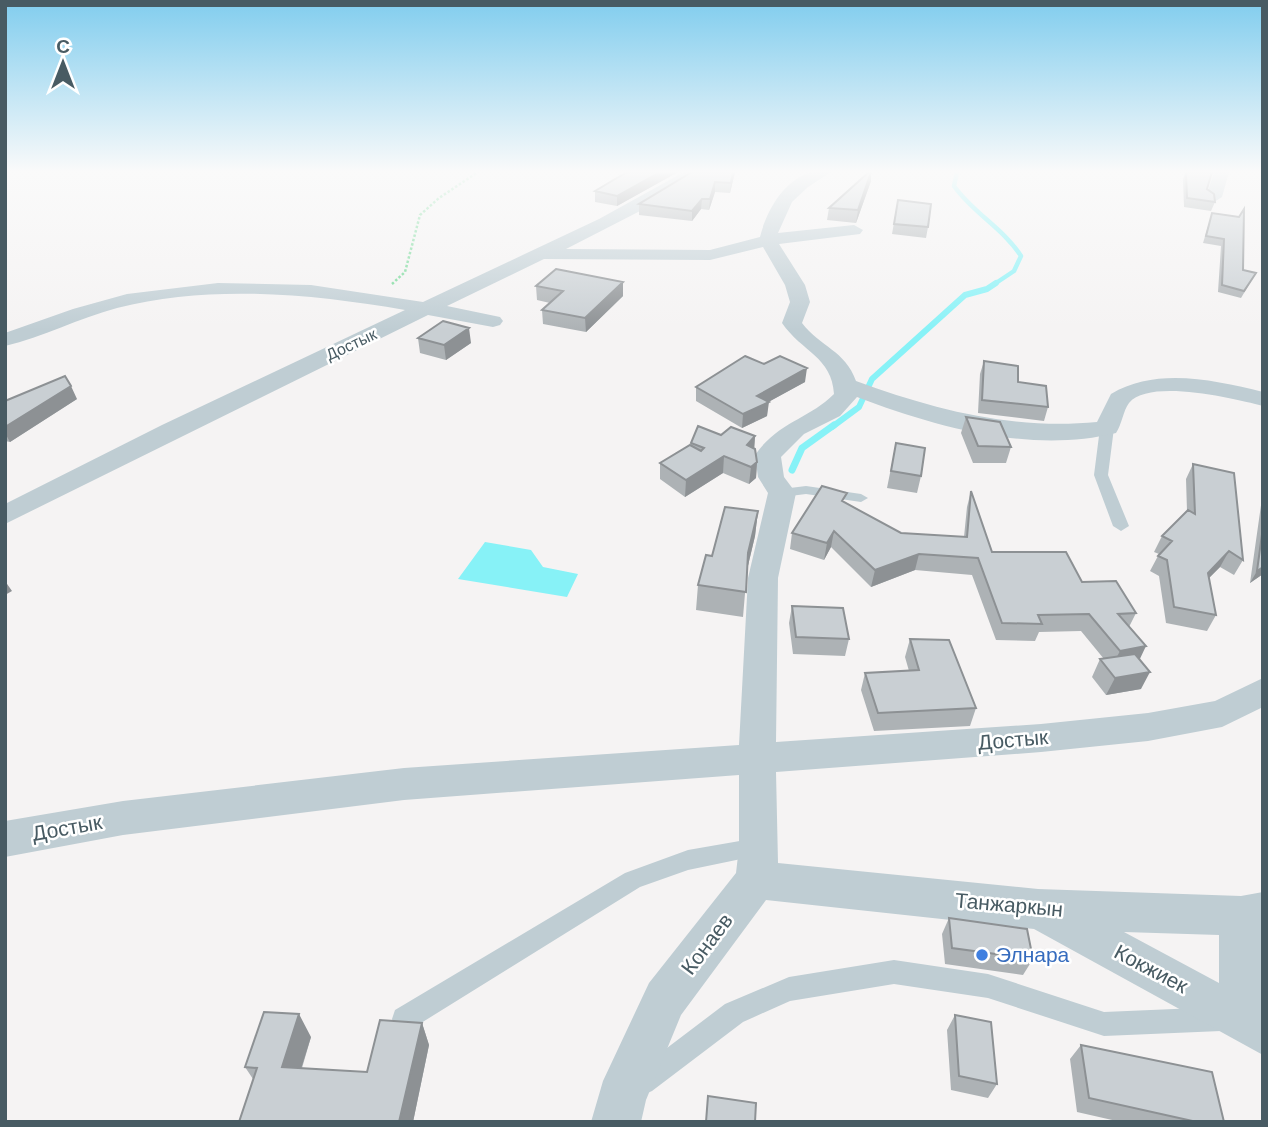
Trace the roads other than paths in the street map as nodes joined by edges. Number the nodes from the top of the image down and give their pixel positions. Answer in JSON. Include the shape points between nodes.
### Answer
{"nodes":[{"id":1,"x":598,"y":225,"type":"edge"},
{"id":2,"x":770,"y":225,"type":"edge"},
{"id":3,"x":854,"y":230,"type":"dead end"},
{"id":4,"x":768,"y":240,"type":"junction"},
{"id":5,"x":539,"y":254,"type":"junction"},
{"id":6,"x":426,"y":308,"type":"junction"},
{"id":7,"x":493,"y":321,"type":"dead end"},
{"id":8,"x":5,"y":340,"type":"edge"},
{"id":9,"x":846,"y":386,"type":"junction"},
{"id":10,"x":1263,"y":400,"type":"edge"},
{"id":11,"x":1107,"y":428,"type":"junction"},
{"id":12,"x":782,"y":493,"type":"junction"},
{"id":13,"x":861,"y":498,"type":"dead end"},
{"id":14,"x":5,"y":515,"type":"edge"},
{"id":15,"x":1121,"y":527,"type":"dead end"},
{"id":16,"x":1263,"y":691,"type":"edge"},
{"id":17,"x":757,"y":760,"type":"junction"},
{"id":18,"x":5,"y":839,"type":"edge"},
{"id":19,"x":757,"y":863,"type":"junction"},
{"id":20,"x":1038,"y":909,"type":"junction"},
{"id":21,"x":1252,"y":914,"type":"edge"},
{"id":22,"x":404,"y":1019,"type":"edge"},
{"id":23,"x":1252,"y":1025,"type":"edge"},
{"id":24,"x":619,"y":1110,"type":"edge"}],
"edges":[{"from":1,"to":5,"type":"street","name":"Достык"},
{"from":2,"to":4,"type":"street"},
{"from":3,"to":4,"type":"street"},
{"from":4,"to":5,"type":"street","via":[[710,255]]},
{"from":4,"to":9,"type":"street","via":[[800,302],[792,323],[799,335],[832,358],[846,377]]},
{"from":5,"to":6,"type":"street","name":"Достык"},
{"from":6,"to":7,"type":"street"},
{"from":6,"to":8,"type":"street","via":[[324,291],[166,293],[86,311]]},
{"from":6,"to":14,"type":"street","name":"Достык","via":[[124,452]]},
{"from":9,"to":11,"type":"street","via":[[954,422],[1021,432]]},
{"from":9,"to":12,"type":"street","via":[[846,396],[831,411],[795,429],[768,456],[771,477]]},
{"from":10,"to":11,"type":"street","via":[[1189,387],[1141,387],[1119,399]]},
{"from":11,"to":15,"type":"lane","via":[[1101,475]]},
{"from":12,"to":13,"type":"lane","via":[[806,490]]},
{"from":12,"to":17,"type":"street","via":[[763,578]]},
{"from":16,"to":17,"type":"street","name":"Достык","via":[[1222,713],[1148,727]]},
{"from":17,"to":18,"type":"street","name":"Достык","via":[[404,784],[123,818]]},
{"from":17,"to":19,"type":"street"},
{"from":19,"to":20,"type":"street","name":"Танжаркын"},
{"from":19,"to":22,"type":"lane","via":[[688,860],[633,880]]},
{"from":19,"to":24,"type":"street","name":"Конаев","via":[[665,999]]},
{"from":20,"to":21,"type":"street","name":"Танжаркын"},
{"from":20,"to":23,"type":"street","name":"Кокжиек"},
{"from":21,"to":23,"type":"street"},
{"from":23,"to":24,"type":"lane","via":[[1104,1024],[988,986],[894,972],[789,989],[734,1013]]}]}
